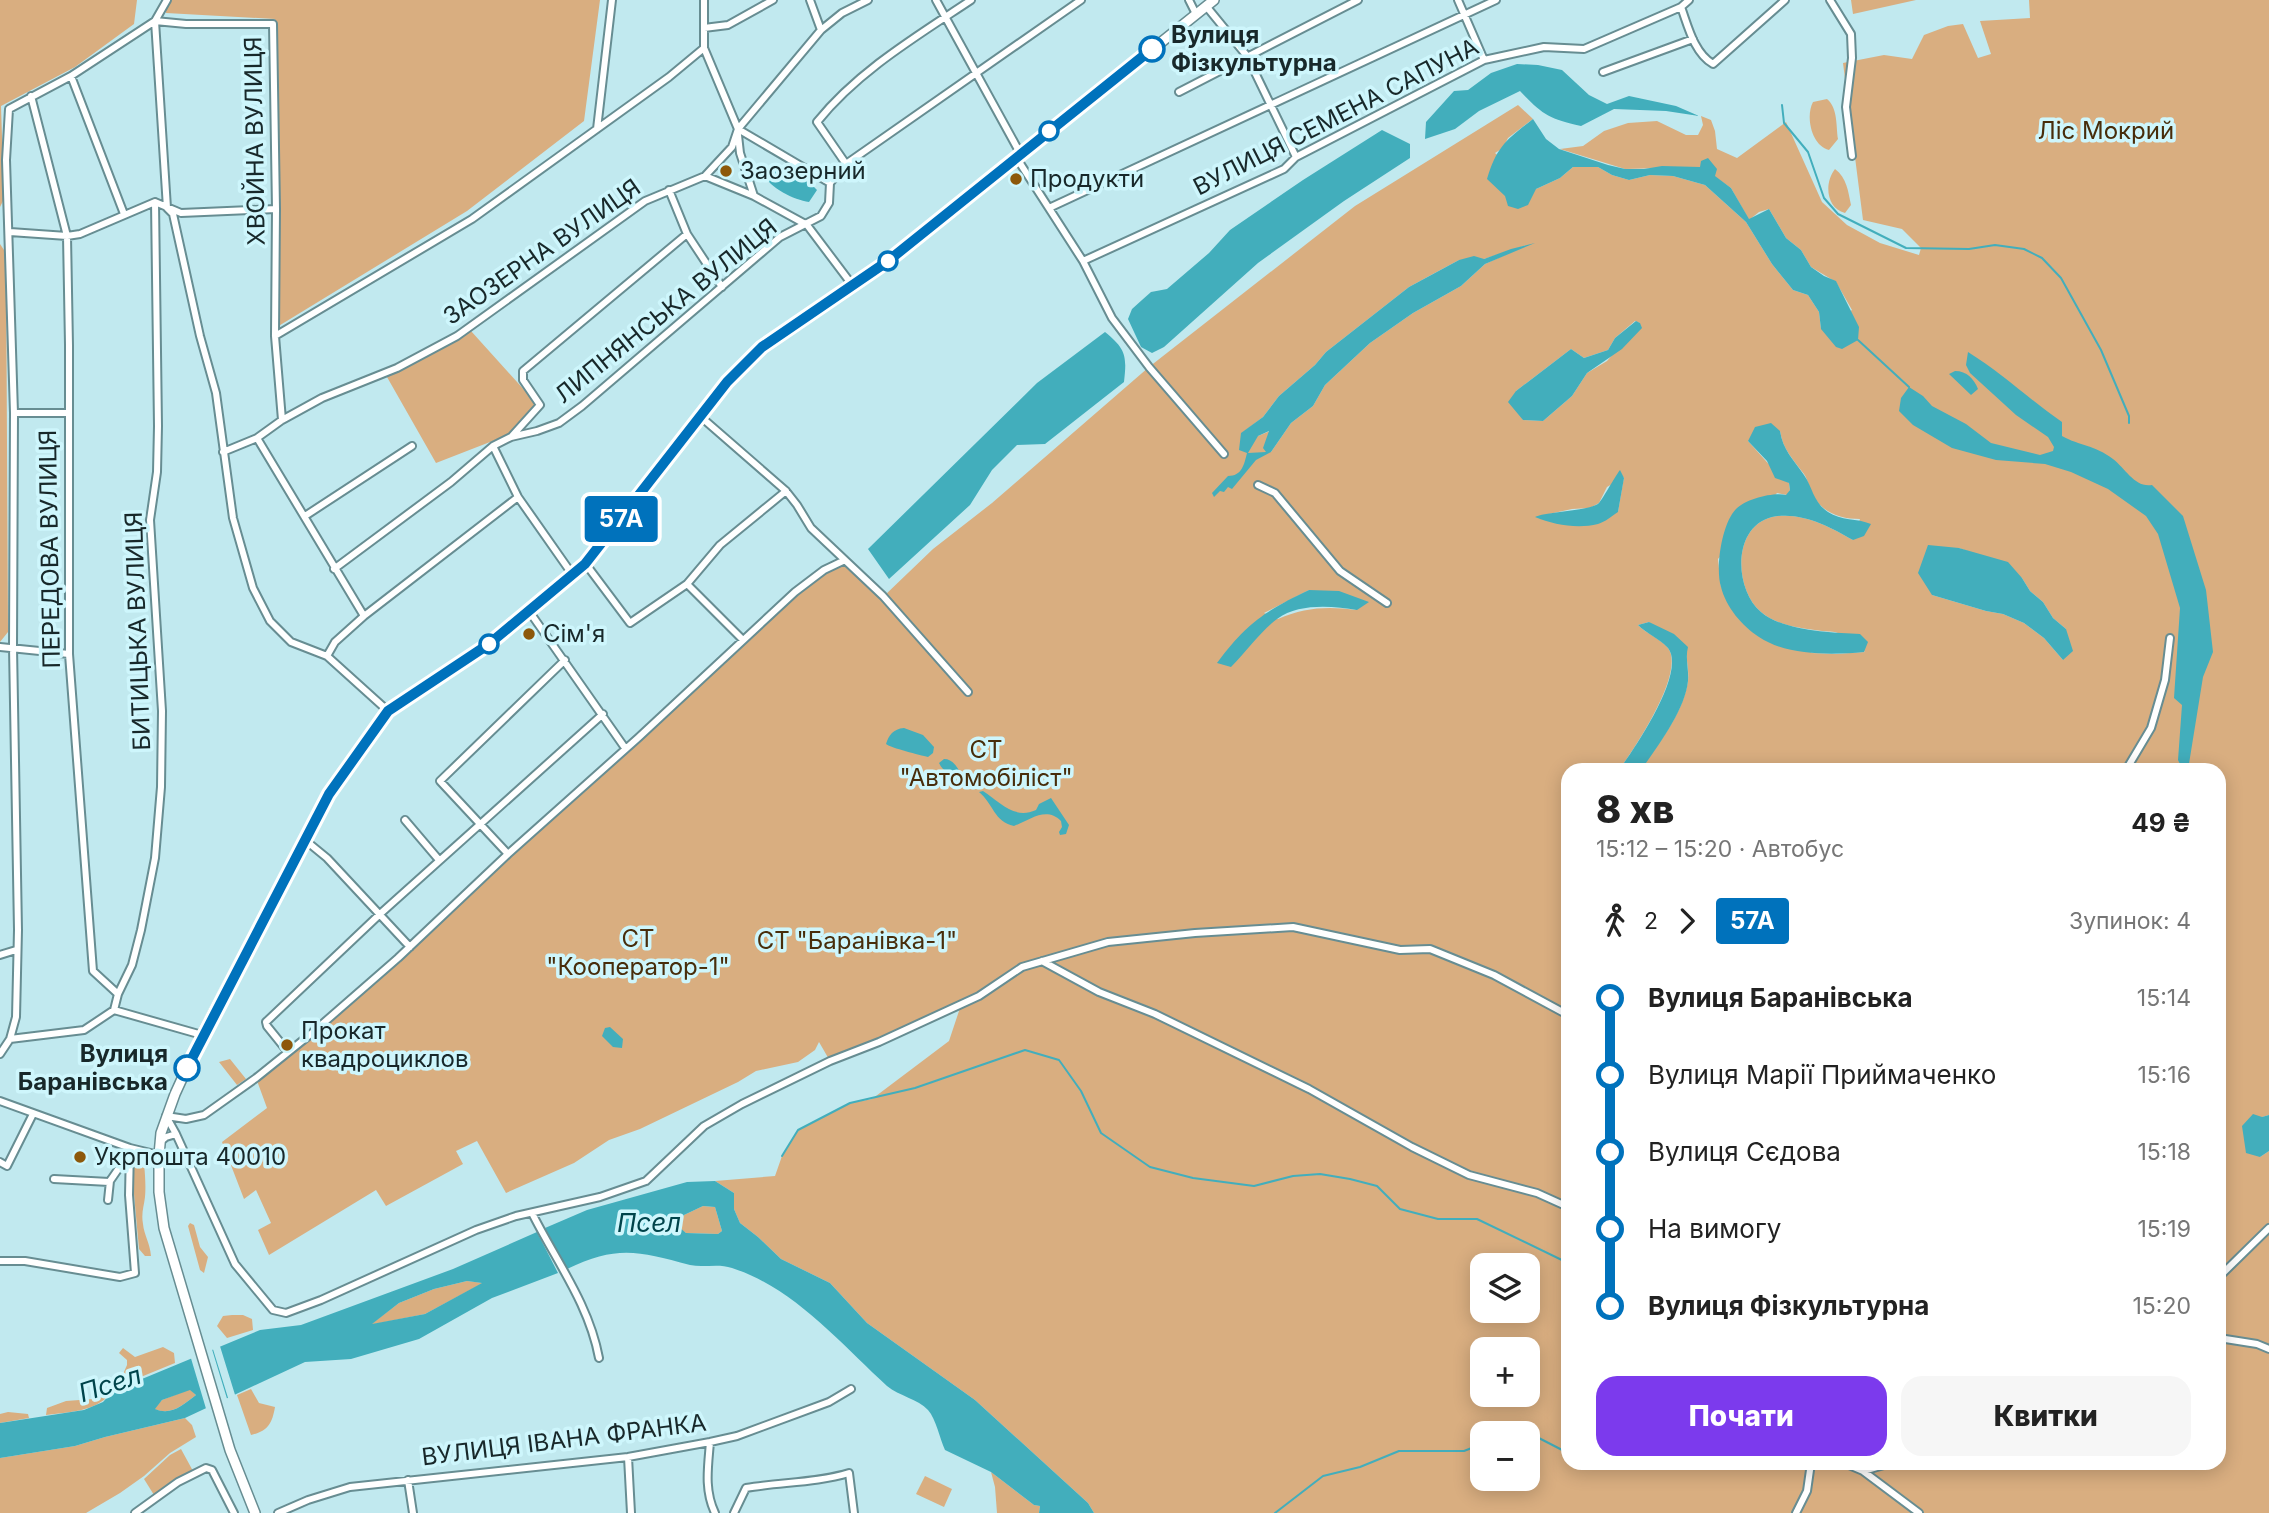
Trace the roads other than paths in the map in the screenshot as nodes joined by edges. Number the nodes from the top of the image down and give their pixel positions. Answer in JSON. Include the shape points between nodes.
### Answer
{"nodes":[{"id":1,"x":167,"y":0,"type":"edge"},
{"id":2,"x":612,"y":0,"type":"edge"},
{"id":3,"x":704,"y":0,"type":"edge"},
{"id":4,"x":773,"y":0,"type":"edge"},
{"id":5,"x":810,"y":0,"type":"edge"},
{"id":6,"x":868,"y":0,"type":"edge"},
{"id":7,"x":936,"y":0,"type":"edge"},
{"id":8,"x":971,"y":0,"type":"edge"},
{"id":9,"x":1081,"y":0,"type":"edge"},
{"id":10,"x":1189,"y":0,"type":"edge"},
{"id":11,"x":1358,"y":0,"type":"edge"},
{"id":12,"x":1458,"y":0,"type":"edge"},
{"id":13,"x":1496,"y":0,"type":"edge"},
{"id":14,"x":1689,"y":0,"type":"edge"},
{"id":15,"x":1785,"y":0,"type":"edge"},
{"id":16,"x":1830,"y":0,"type":"edge"},
{"id":17,"x":1210,"y":3,"type":"edge"},
{"id":18,"x":1681,"y":7,"type":"junction"},
{"id":19,"x":1196,"y":14,"type":"junction"},
{"id":20,"x":1465,"y":15,"type":"junction"},
{"id":21,"x":946,"y":17,"type":"junction"},
{"id":22,"x":155,"y":21,"type":"junction"},
{"id":23,"x":704,"y":28,"type":"junction"},
{"id":24,"x":821,"y":30,"type":"junction"},
{"id":25,"x":1693,"y":39,"type":"junction"},
{"id":26,"x":704,"y":48,"type":"junction"},
{"id":27,"x":1247,"y":56,"type":"junction"},
{"id":28,"x":1484,"y":60,"type":"junction"},
{"id":29,"x":1603,"y":72,"type":"dead end"},
{"id":30,"x":978,"y":74,"type":"junction"},
{"id":31,"x":71,"y":76,"type":"junction"},
{"id":32,"x":1179,"y":92,"type":"dead end"},
{"id":33,"x":31,"y":96,"type":"junction"},
{"id":34,"x":1270,"y":105,"type":"junction"},
{"id":35,"x":597,"y":129,"type":"junction"},
{"id":36,"x":737,"y":129,"type":"junction"},
{"id":37,"x":1018,"y":155,"type":"junction"},
{"id":38,"x":1852,"y":156,"type":"dead end"},
{"id":39,"x":1296,"y":157,"type":"junction"},
{"id":40,"x":3,"y":158,"type":"edge"},
{"id":41,"x":846,"y":164,"type":"junction"},
{"id":42,"x":705,"y":176,"type":"junction"},
{"id":43,"x":830,"y":183,"type":"junction"},
{"id":44,"x":669,"y":190,"type":"junction"},
{"id":45,"x":754,"y":196,"type":"junction"},
{"id":46,"x":155,"y":202,"type":"junction"},
{"id":47,"x":167,"y":208,"type":"junction"},
{"id":48,"x":1049,"y":208,"type":"junction"},
{"id":49,"x":276,"y":209,"type":"junction"},
{"id":50,"x":124,"y":214,"type":"junction"},
{"id":51,"x":807,"y":225,"type":"junction"},
{"id":52,"x":10,"y":232,"type":"junction"},
{"id":53,"x":687,"y":234,"type":"junction"},
{"id":54,"x":67,"y":236,"type":"junction"},
{"id":55,"x":1083,"y":261,"type":"junction"},
{"id":56,"x":722,"y":286,"type":"junction"},
{"id":57,"x":853,"y":286,"type":"junction"},
{"id":58,"x":275,"y":336,"type":"junction"},
{"id":59,"x":14,"y":413,"type":"junction"},
{"id":60,"x":68,"y":413,"type":"junction"},
{"id":61,"x":701,"y":417,"type":"junction"},
{"id":62,"x":282,"y":421,"type":"junction"},
{"id":63,"x":511,"y":437,"type":"junction"},
{"id":64,"x":257,"y":438,"type":"junction"},
{"id":65,"x":412,"y":446,"type":"dead end"},
{"id":66,"x":493,"y":446,"type":"junction"},
{"id":67,"x":223,"y":452,"type":"junction"},
{"id":68,"x":1224,"y":454,"type":"dead end"},
{"id":69,"x":1258,"y":485,"type":"dead end"},
{"id":70,"x":786,"y":491,"type":"junction"},
{"id":71,"x":518,"y":497,"type":"junction"},
{"id":72,"x":305,"y":516,"type":"junction"},
{"id":73,"x":845,"y":560,"type":"junction"},
{"id":74,"x":585,"y":564,"type":"junction"},
{"id":75,"x":334,"y":569,"type":"junction"},
{"id":76,"x":572,"y":574,"type":"junction"},
{"id":77,"x":687,"y":584,"type":"junction"},
{"id":78,"x":1387,"y":603,"type":"dead end"},
{"id":79,"x":529,"y":611,"type":"junction"},
{"id":80,"x":364,"y":616,"type":"junction"},
{"id":81,"x":2170,"y":638,"type":"dead end"},
{"id":82,"x":743,"y":640,"type":"junction"},
{"id":83,"x":0,"y":647,"type":"edge"},
{"id":84,"x":13,"y":647,"type":"junction"},
{"id":85,"x":69,"y":654,"type":"junction"},
{"id":86,"x":327,"y":656,"type":"junction"},
{"id":87,"x":565,"y":660,"type":"junction"},
{"id":88,"x":968,"y":692,"type":"dead end"},
{"id":89,"x":388,"y":711,"type":"junction"},
{"id":90,"x":603,"y":715,"type":"junction"},
{"id":91,"x":625,"y":748,"type":"junction"},
{"id":92,"x":2130,"y":763,"type":"edge"},
{"id":93,"x":405,"y":820,"type":"dead end"},
{"id":94,"x":480,"y":823,"type":"junction"},
{"id":95,"x":305,"y":840,"type":"junction"},
{"id":96,"x":508,"y":854,"type":"junction"},
{"id":97,"x":439,"y":860,"type":"junction"},
{"id":98,"x":380,"y":914,"type":"junction"},
{"id":99,"x":410,"y":947,"type":"junction"},
{"id":100,"x":16,"y":950,"type":"junction"},
{"id":101,"x":0,"y":956,"type":"edge"},
{"id":102,"x":1042,"y":961,"type":"junction"},
{"id":103,"x":118,"y":994,"type":"junction"},
{"id":104,"x":114,"y":1010,"type":"junction"},
{"id":105,"x":1561,"y":1011,"type":"edge"},
{"id":106,"x":202,"y":1035,"type":"junction"},
{"id":107,"x":10,"y":1039,"type":"junction"},
{"id":108,"x":288,"y":1052,"type":"junction"},
{"id":109,"x":0,"y":1054,"type":"edge"},
{"id":110,"x":0,"y":1101,"type":"edge"},
{"id":111,"x":33,"y":1114,"type":"junction"},
{"id":112,"x":166,"y":1116,"type":"junction"},
{"id":113,"x":176,"y":1134,"type":"junction"},
{"id":114,"x":160,"y":1142,"type":"junction"},
{"id":115,"x":130,"y":1151,"type":"junction"},
{"id":116,"x":159,"y":1155,"type":"junction"},
{"id":117,"x":0,"y":1162,"type":"edge"},
{"id":118,"x":54,"y":1179,"type":"dead end"},
{"id":119,"x":109,"y":1182,"type":"junction"},
{"id":120,"x":108,"y":1200,"type":"dead end"},
{"id":121,"x":1561,"y":1204,"type":"edge"},
{"id":122,"x":532,"y":1213,"type":"junction"},
{"id":123,"x":2269,"y":1228,"type":"edge"},
{"id":124,"x":0,"y":1261,"type":"edge"},
{"id":125,"x":2226,"y":1270,"type":"edge"},
{"id":126,"x":2226,"y":1339,"type":"edge"},
{"id":127,"x":2269,"y":1349,"type":"edge"},
{"id":128,"x":599,"y":1358,"type":"dead end"},
{"id":129,"x":850,"y":1389,"type":"dead end"},
{"id":130,"x":710,"y":1442,"type":"junction"},
{"id":131,"x":628,"y":1457,"type":"junction"},
{"id":132,"x":1810,"y":1470,"type":"edge"},
{"id":133,"x":1866,"y":1470,"type":"edge"},
{"id":134,"x":1863,"y":1471,"type":"joint"},
{"id":135,"x":408,"y":1480,"type":"junction"},
{"id":136,"x":135,"y":1513,"type":"edge"},
{"id":137,"x":234,"y":1513,"type":"edge"},
{"id":138,"x":256,"y":1513,"type":"edge"},
{"id":139,"x":278,"y":1513,"type":"edge"},
{"id":140,"x":413,"y":1513,"type":"edge"},
{"id":141,"x":631,"y":1513,"type":"edge"},
{"id":142,"x":715,"y":1513,"type":"edge"},
{"id":143,"x":734,"y":1513,"type":"edge"},
{"id":144,"x":854,"y":1513,"type":"edge"},
{"id":145,"x":1796,"y":1513,"type":"edge"},
{"id":146,"x":1919,"y":1513,"type":"edge"}],
"edges":[{"from":1,"to":22,"type":"street"},
{"from":2,"to":35,"type":"street"},
{"from":3,"to":23,"type":"street"},
{"from":4,"to":23,"type":"street","via":[[728,25]]},
{"from":5,"to":24,"type":"street"},
{"from":6,"to":24,"type":"street","name":"ЗАОЗЕРНА ВУЛИЦЯ"},
{"from":7,"to":21,"type":"street"},
{"from":8,"to":21,"type":"street"},
{"from":9,"to":30,"type":"street"},
{"from":10,"to":19,"type":"street"},
{"from":11,"to":27,"type":"street"},
{"from":12,"to":20,"type":"street"},
{"from":13,"to":20,"type":"street"},
{"from":14,"to":18,"type":"street","name":"ВУЛИЦЯ СЕМЕНА САПУНА"},
{"from":15,"to":25,"type":"street","via":[[1713,64],[1704,59]]},
{"from":16,"to":38,"type":"street","via":[[1851,34],[1853,58],[1846,107]]},
{"from":17,"to":19,"type":"main road"},
{"from":17,"to":27,"type":"street"},
{"from":18,"to":25,"type":"street"},
{"from":18,"to":28,"type":"street","name":"ВУЛИЦЯ СЕМЕНА САПУНА","via":[[1584,49],[1544,47]]},
{"from":19,"to":37,"type":"main road"},
{"from":20,"to":28,"type":"street"},
{"from":20,"to":34,"type":"street"},
{"from":21,"to":30,"type":"street"},
{"from":21,"to":41,"type":"street","via":[[889,56],[817,122]]},
{"from":22,"to":31,"type":"street"},
{"from":22,"to":47,"type":"street"},
{"from":22,"to":49,"type":"street","name":"ХВОЙНА ВУЛИЦЯ","via":[[273,24]]},
{"from":23,"to":26,"type":"street"},
{"from":24,"to":36,"type":"street","name":"ЗАОЗЕРНА ВУЛИЦЯ"},
{"from":25,"to":29,"type":"street"},
{"from":26,"to":35,"type":"street"},
{"from":26,"to":36,"type":"street"},
{"from":27,"to":32,"type":"street"},
{"from":27,"to":34,"type":"street"},
{"from":28,"to":39,"type":"street","name":"ВУЛИЦЯ СЕМЕНА САПУНА"},
{"from":30,"to":37,"type":"street"},
{"from":30,"to":41,"type":"street"},
{"from":31,"to":33,"type":"street"},
{"from":31,"to":50,"type":"street"},
{"from":33,"to":40,"type":"street","via":[[9,109]]},
{"from":33,"to":54,"type":"street","name":"ПЕРЕДОВА ВУЛИЦЯ"},
{"from":34,"to":39,"type":"street"},
{"from":34,"to":48,"type":"street"},
{"from":35,"to":58,"type":"street","via":[[472,219]]},
{"from":36,"to":42,"type":"street","name":"ЗАОЗЕРНА ВУЛИЦЯ","via":[[732,147]]},
{"from":36,"to":43,"type":"street"},
{"from":36,"to":45,"type":"street"},
{"from":37,"to":48,"type":"street"},
{"from":37,"to":57,"type":"main road"},
{"from":39,"to":55,"type":"street","name":"ВУЛИЦЯ СЕМЕНА САПУНА","via":[[1284,169]]},
{"from":40,"to":52,"type":"street"},
{"from":41,"to":43,"type":"street"},
{"from":42,"to":44,"type":"street","name":"ЗАОЗЕРНА ВУЛИЦЯ"},
{"from":42,"to":45,"type":"street"},
{"from":43,"to":51,"type":"street","name":"ЛИПНЯНСЬКА ВУЛИЦЯ","via":[[829,203],[821,216]]},
{"from":44,"to":53,"type":"street"},
{"from":44,"to":62,"type":"street","name":"ЗАОЗЕРНА ВУЛИЦЯ","via":[[645,201],[457,336]]},
{"from":45,"to":51,"type":"street"},
{"from":46,"to":47,"type":"street"},
{"from":46,"to":50,"type":"street"},
{"from":46,"to":103,"type":"street","name":"БИТИЦЬКА ВУЛИЦЯ","via":[[158,426],[150,520],[162,711],[161,787],[155,858],[141,930]]},
{"from":47,"to":49,"type":"street","via":[[181,213]]},
{"from":47,"to":67,"type":"street","via":[[173,214],[216,393]]},
{"from":48,"to":55,"type":"street"},
{"from":49,"to":58,"type":"street","name":"ХВОЙНА ВУЛИЦЯ"},
{"from":50,"to":54,"type":"street"},
{"from":51,"to":56,"type":"street","name":"ЛИПНЯНСЬКА ВУЛИЦЯ","via":[[780,237]]},
{"from":51,"to":57,"type":"street"},
{"from":52,"to":54,"type":"street"},
{"from":52,"to":59,"type":"street"},
{"from":53,"to":56,"type":"street"},
{"from":53,"to":63,"type":"street","via":[[523,371],[523,380],[540,405]]},
{"from":54,"to":60,"type":"street","name":"ПЕРЕДОВА ВУЛИЦЯ"},
{"from":55,"to":68,"type":"street","via":[[1112,317]]},
{"from":56,"to":63,"type":"street","name":"ЛИПНЯНСЬКА ВУЛИЦЯ","via":[[559,423]]},
{"from":57,"to":61,"type":"main road","via":[[762,347]]},
{"from":58,"to":62,"type":"street","name":"ХВОЙНА ВУЛИЦЯ"},
{"from":59,"to":60,"type":"street"},
{"from":59,"to":84,"type":"street"},
{"from":60,"to":85,"type":"street","name":"ПЕРЕДОВА ВУЛИЦЯ"},
{"from":61,"to":70,"type":"street"},
{"from":61,"to":74,"type":"main road"},
{"from":62,"to":64,"type":"street","name":"ЗАОЗЕРНА ВУЛИЦЯ"},
{"from":63,"to":66,"type":"street","name":"ЛИПНЯНСЬКА ВУЛИЦЯ"},
{"from":64,"to":67,"type":"street","name":"ЗАОЗЕРНА ВУЛИЦЯ"},
{"from":64,"to":72,"type":"street"},
{"from":65,"to":72,"type":"street"},
{"from":66,"to":71,"type":"street"},
{"from":66,"to":75,"type":"street","name":"ЛИПНЯНСЬКА ВУЛИЦЯ"},
{"from":67,"to":86,"type":"street","via":[[233,517],[253,588],[270,621],[291,642]]},
{"from":69,"to":78,"type":"street","via":[[1275,493],[1340,570]]},
{"from":70,"to":73,"type":"street","via":[[811,528]]},
{"from":70,"to":77,"type":"street","via":[[720,545]]},
{"from":71,"to":76,"type":"street"},
{"from":71,"to":80,"type":"street"},
{"from":72,"to":75,"type":"street"},
{"from":73,"to":82,"type":"street","via":[[795,592]]},
{"from":73,"to":88,"type":"street"},
{"from":74,"to":76,"type":"main road"},
{"from":74,"to":77,"type":"street","via":[[630,622]]},
{"from":75,"to":80,"type":"street"},
{"from":76,"to":79,"type":"main road"},
{"from":77,"to":82,"type":"street"},
{"from":79,"to":87,"type":"street"},
{"from":79,"to":89,"type":"main road","via":[[470,658]]},
{"from":80,"to":86,"type":"street","via":[[335,642]]},
{"from":81,"to":92,"type":"street","via":[[2165,680],[2151,728]]},
{"from":82,"to":91,"type":"street"},
{"from":83,"to":84,"type":"street"},
{"from":84,"to":85,"type":"street"},
{"from":84,"to":100,"type":"street"},
{"from":85,"to":103,"type":"street","name":"ПЕРЕДОВА ВУЛИЦЯ","via":[[93,971]]},
{"from":86,"to":89,"type":"street"},
{"from":87,"to":90,"type":"street"},
{"from":87,"to":94,"type":"street","via":[[440,780]]},
{"from":89,"to":95,"type":"main road","via":[[329,794]]},
{"from":90,"to":91,"type":"street"},
{"from":90,"to":94,"type":"street"},
{"from":91,"to":96,"type":"street"},
{"from":93,"to":97,"type":"street"},
{"from":94,"to":96,"type":"street"},
{"from":94,"to":97,"type":"street"},
{"from":95,"to":98,"type":"street"},
{"from":95,"to":106,"type":"main road"},
{"from":96,"to":99,"type":"street"},
{"from":97,"to":98,"type":"street"},
{"from":98,"to":99,"type":"street"},
{"from":98,"to":108,"type":"street","via":[[267,1022]]},
{"from":99,"to":108,"type":"street"},
{"from":100,"to":101,"type":"street"},
{"from":100,"to":107,"type":"street","via":[[16,1017]]},
{"from":102,"to":105,"type":"street","via":[[1108,942],[1293,927],[1400,950],[1430,949],[1494,975]]},
{"from":102,"to":121,"type":"street","via":[[1309,1089],[1469,1175]]},
{"from":102,"to":122,"type":"street","via":[[1022,967],[979,996],[742,1104],[704,1126],[646,1181]]},
{"from":103,"to":104,"type":"street","name":"БИТИЦЬКА ВУЛИЦЯ"},
{"from":104,"to":106,"type":"street"},
{"from":104,"to":107,"type":"street","via":[[84,1030]]},
{"from":106,"to":112,"type":"main road"},
{"from":107,"to":109,"type":"street"},
{"from":108,"to":112,"type":"street","via":[[204,1115],[186,1119]]},
{"from":110,"to":111,"type":"street"},
{"from":111,"to":115,"type":"street"},
{"from":111,"to":117,"type":"street","via":[[7,1166]]},
{"from":112,"to":113,"type":"street"},
{"from":112,"to":114,"type":"main road"},
{"from":113,"to":114,"type":"street"},
{"from":113,"to":122,"type":"street","via":[[235,1264],[273,1310],[286,1314],[476,1230]]},
{"from":114,"to":116,"type":"main road"},
{"from":115,"to":116,"type":"street"},
{"from":115,"to":119,"type":"street"},
{"from":115,"to":124,"type":"street","via":[[135,1273],[120,1277]]},
{"from":116,"to":138,"type":"main road","via":[[164,1228],[230,1450]]},
{"from":118,"to":119,"type":"street"},
{"from":119,"to":120,"type":"street"},
{"from":122,"to":128,"type":"street","via":[[576,1290],[595,1334]]},
{"from":123,"to":125,"type":"street"},
{"from":126,"to":127,"type":"street"},
{"from":129,"to":130,"type":"street","name":"ВУЛИЦЯ ІВАНА ФРАНКА","via":[[829,1402]]},
{"from":130,"to":131,"type":"street","name":"ВУЛИЦЯ ІВАНА ФРАНКА"},
{"from":130,"to":142,"type":"street","via":[[707,1488]]},
{"from":131,"to":135,"type":"street","name":"ВУЛИЦЯ ІВАНА ФРАНКА"},
{"from":131,"to":141,"type":"street"},
{"from":132,"to":145,"type":"street","via":[[1807,1491]]},
{"from":133,"to":134,"type":"street"},
{"from":134,"to":146,"type":"street"},
{"from":135,"to":139,"type":"street","name":"ВУЛИЦЯ ІВАНА ФРАНКА","via":[[350,1487]]},
{"from":135,"to":140,"type":"street"},
{"from":136,"to":137,"type":"street","via":[[206,1468],[212,1470]]},
{"from":143,"to":144,"type":"street","via":[[746,1488],[849,1474]]}]}
